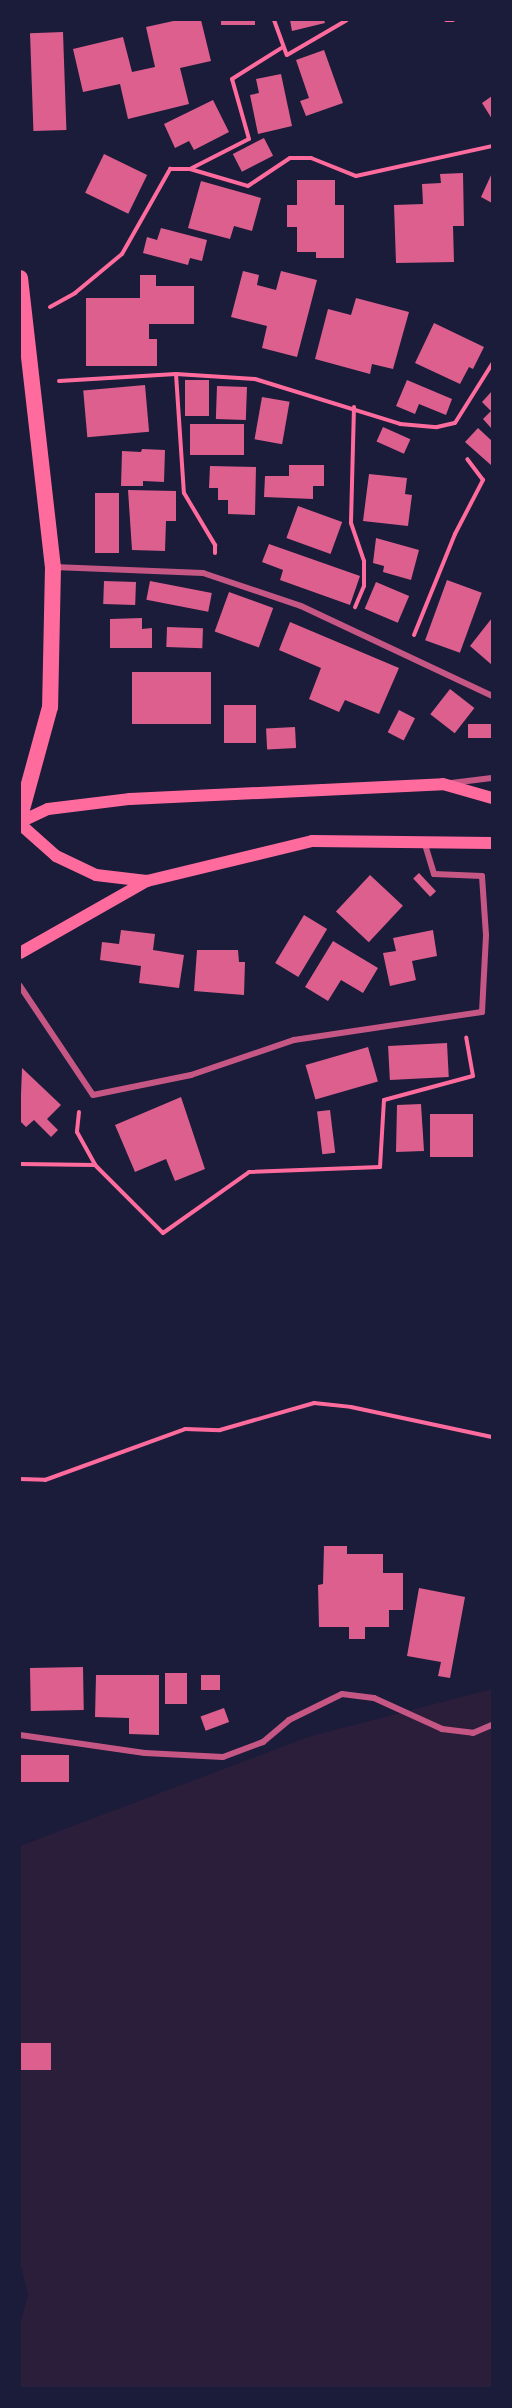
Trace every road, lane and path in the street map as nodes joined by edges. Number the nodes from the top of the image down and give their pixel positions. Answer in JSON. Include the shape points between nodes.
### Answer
{"nodes":[{"id":1,"x":274,"y":20,"type":"edge"},
{"id":2,"x":347,"y":20,"type":"edge"},
{"id":3,"x":446,"y":20,"type":"edge"},
{"id":4,"x":453,"y":20,"type":"edge"},
{"id":5,"x":283,"y":47,"type":"junction"},
{"id":6,"x":492,"y":146,"type":"edge"},
{"id":7,"x":190,"y":170,"type":"junction"},
{"id":8,"x":20,"y":278,"type":"edge"},
{"id":9,"x":26,"y":321,"type":"junction"},
{"id":10,"x":492,"y":364,"type":"edge"},
{"id":11,"x":176,"y":374,"type":"junction"},
{"id":12,"x":31,"y":383,"type":"junction"},
{"id":13,"x":354,"y":407,"type":"junction"},
{"id":14,"x":467,"y":459,"type":"dead end"},
{"id":15,"x":53,"y":567,"type":"junction"},
{"id":16,"x":216,"y":578,"type":"junction"},
{"id":17,"x":347,"y":627,"type":"junction"},
{"id":18,"x":406,"y":655,"type":"junction"},
{"id":19,"x":492,"y":696,"type":"edge"},
{"id":20,"x":492,"y":778,"type":"edge"},
{"id":21,"x":443,"y":784,"type":"junction"},
{"id":22,"x":492,"y":798,"type":"edge"},
{"id":23,"x":20,"y":821,"type":"edge"},
{"id":24,"x":424,"y":841,"type":"junction"},
{"id":25,"x":492,"y":843,"type":"edge"},
{"id":26,"x":147,"y":881,"type":"junction"},
{"id":27,"x":20,"y":953,"type":"edge"},
{"id":28,"x":20,"y":986,"type":"edge"},
{"id":29,"x":462,"y":1017,"type":"junction"},
{"id":30,"x":93,"y":1095,"type":"junction"},
{"id":31,"x":20,"y":1164,"type":"edge"},
{"id":32,"x":95,"y":1165,"type":"junction"},
{"id":33,"x":492,"y":1437,"type":"edge"},
{"id":34,"x":20,"y":1479,"type":"edge"},
{"id":35,"x":492,"y":1725,"type":"edge"},
{"id":36,"x":20,"y":1735,"type":"edge"}],
"edges":[{"from":1,"to":5,"type":"path"},
{"from":2,"to":5,"type":"path","via":[[286,55]]},
{"from":3,"to":4,"type":"path"},
{"from":5,"to":7,"type":"path","via":[[232,79],[249,139]]},
{"from":6,"to":7,"type":"path","via":[[356,176],[311,158],[290,158],[248,186]]},
{"from":7,"to":9,"type":"path","via":[[170,169],[122,254],[75,293]]},
{"from":8,"to":9,"type":"highway"},
{"from":9,"to":12,"type":"highway"},
{"from":10,"to":13,"type":"path","via":[[455,423],[437,428],[400,424]]},
{"from":11,"to":12,"type":"path"},
{"from":11,"to":13,"type":"path","via":[[255,379]]},
{"from":11,"to":16,"type":"path","via":[[184,493],[214,545]]},
{"from":12,"to":15,"type":"highway"},
{"from":13,"to":17,"type":"path","via":[[351,523],[364,561],[364,586]]},
{"from":14,"to":18,"type":"path","via":[[483,480],[455,534]]},
{"from":15,"to":16,"type":"street","via":[[203,573]]},
{"from":15,"to":23,"type":"highway","via":[[50,707]]},
{"from":16,"to":17,"type":"street","via":[[301,606]]},
{"from":17,"to":18,"type":"street"},
{"from":18,"to":19,"type":"street"},
{"from":20,"to":21,"type":"street"},
{"from":21,"to":22,"type":"main road"},
{"from":21,"to":23,"type":"main road","via":[[81,803],[48,809]]},
{"from":23,"to":26,"type":"main road","via":[[56,856],[96,875]]},
{"from":24,"to":25,"type":"main road"},
{"from":24,"to":26,"type":"main road","via":[[312,841]]},
{"from":24,"to":29,"type":"street","via":[[434,874],[482,876],[486,935],[482,1012]]},
{"from":26,"to":27,"type":"main road"},
{"from":28,"to":30,"type":"street"},
{"from":29,"to":30,"type":"street","via":[[294,1040],[191,1075]]},
{"from":29,"to":32,"type":"path","via":[[473,1076],[384,1100],[380,1167],[249,1172],[163,1233]]},
{"from":30,"to":32,"type":"path","via":[[80,1109],[77,1132]]},
{"from":31,"to":32,"type":"path"},
{"from":33,"to":34,"type":"path","via":[[351,1407],[314,1403],[220,1430],[185,1429],[45,1480]]},
{"from":35,"to":36,"type":"street","via":[[473,1733],[442,1729],[374,1698],[342,1694],[289,1720],[263,1742],[223,1757],[145,1753]]}]}
